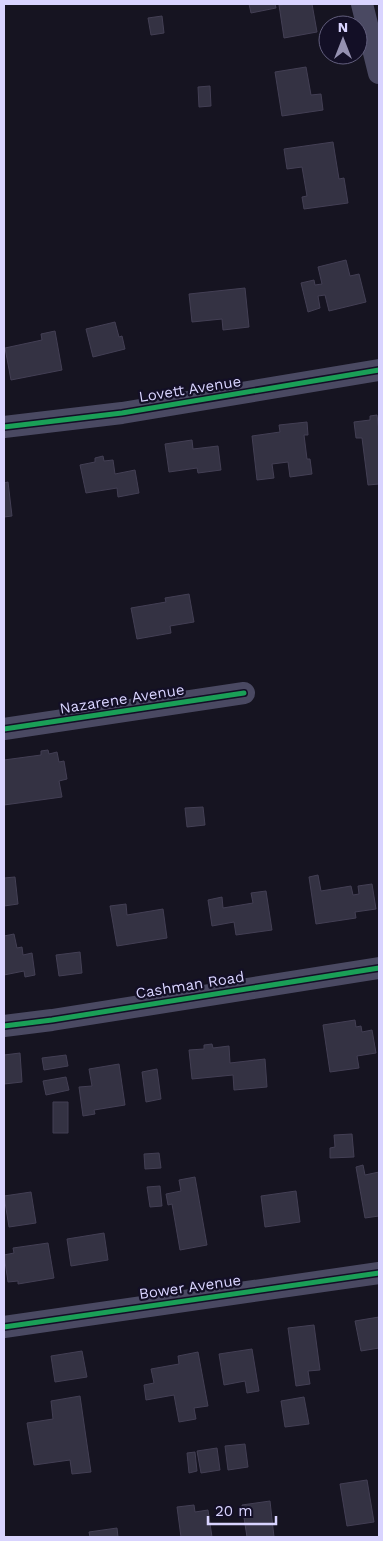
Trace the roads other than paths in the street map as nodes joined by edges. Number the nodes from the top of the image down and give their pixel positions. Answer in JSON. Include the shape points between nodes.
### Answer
{"nodes":[{"id":1,"x":362,"y":4,"type":"edge"},
{"id":2,"x":379,"y":73,"type":"edge"},
{"id":3,"x":379,"y":370,"type":"edge"},
{"id":4,"x":4,"y":427,"type":"edge"},
{"id":5,"x":244,"y":693,"type":"dead end"},
{"id":6,"x":4,"y":729,"type":"edge"},
{"id":7,"x":379,"y":968,"type":"edge"},
{"id":8,"x":4,"y":1026,"type":"edge"},
{"id":9,"x":379,"y":1273,"type":"edge"},
{"id":10,"x":4,"y":1327,"type":"edge"}],
"edges":[{"from":1,"to":2,"type":"street"},
{"from":3,"to":4,"type":"street","name":"Lovett Avenue","via":[[122,413]]},
{"from":5,"to":6,"type":"street","name":"Nazarene Avenue"},
{"from":7,"to":8,"type":"street","name":"Cashman Road"},
{"from":9,"to":10,"type":"street","name":"Bower Avenue"}]}
